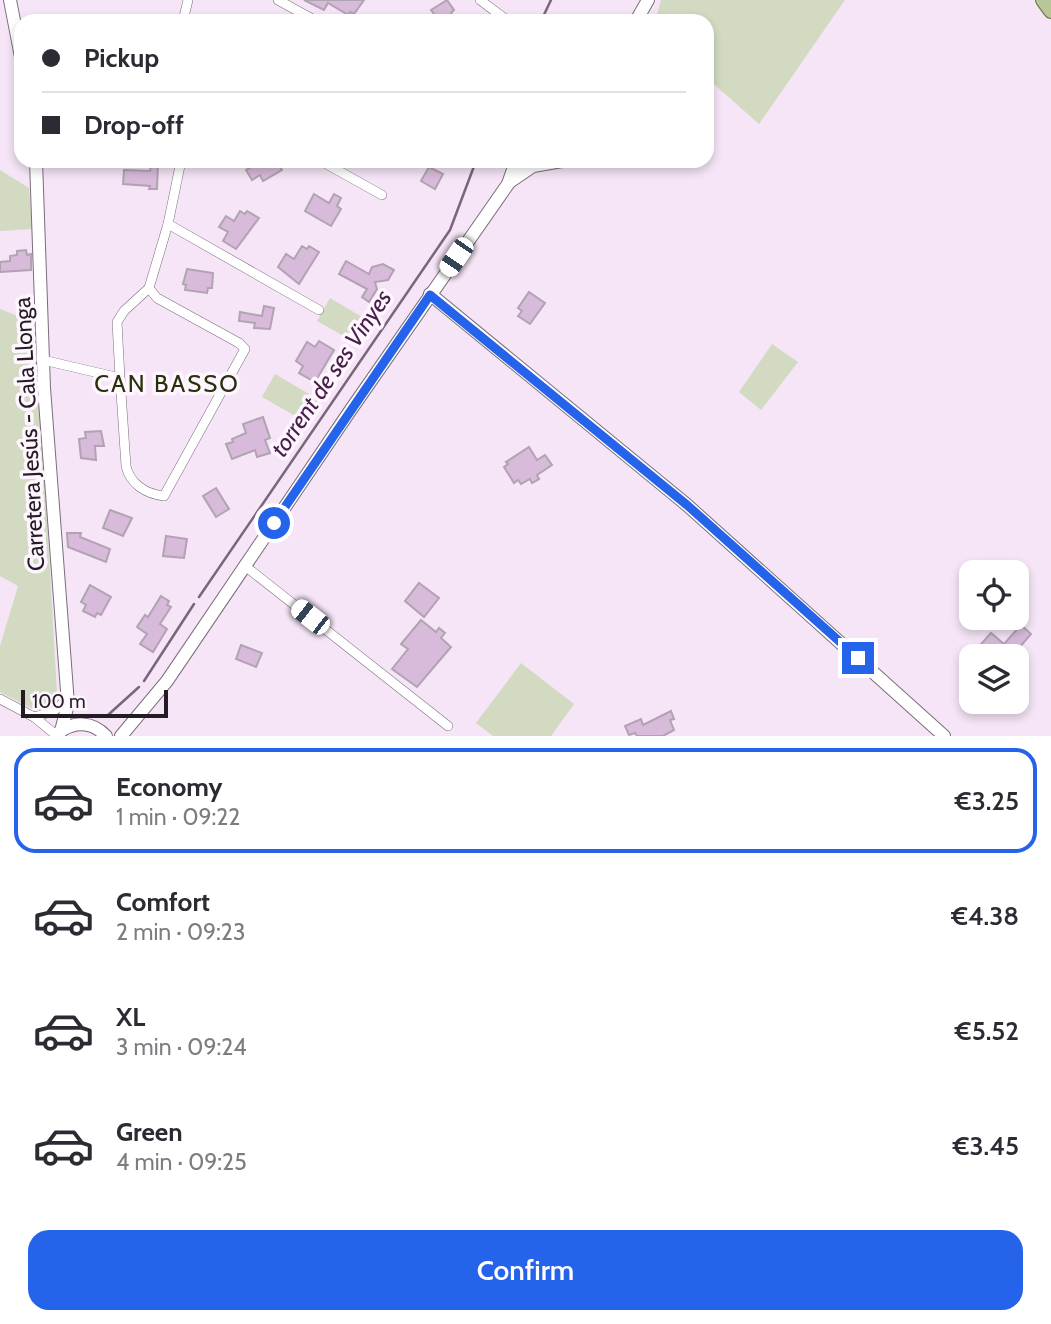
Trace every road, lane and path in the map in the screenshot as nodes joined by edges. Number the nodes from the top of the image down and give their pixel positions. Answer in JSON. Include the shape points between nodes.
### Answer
{"nodes":[{"id":1,"x":10,"y":0,"type":"edge"},
{"id":2,"x":278,"y":0,"type":"edge"},
{"id":3,"x":480,"y":0,"type":"edge"},
{"id":4,"x":1042,"y":0,"type":"edge"},
{"id":5,"x":1051,"y":11,"type":"edge"},
{"id":6,"x":303,"y":14,"type":"edge"},
{"id":7,"x":499,"y":14,"type":"edge"},
{"id":8,"x":14,"y":21,"type":"edge"},
{"id":9,"x":36,"y":168,"type":"edge"},
{"id":10,"x":180,"y":168,"type":"edge"},
{"id":11,"x":334,"y":168,"type":"edge"},
{"id":12,"x":514,"y":168,"type":"edge"},
{"id":13,"x":528,"y":168,"type":"edge"},
{"id":14,"x":508,"y":184,"type":"junction"},
{"id":15,"x":383,"y":195,"type":"dead end"},
{"id":16,"x":168,"y":224,"type":"junction"},
{"id":17,"x":149,"y":288,"type":"junction"},
{"id":18,"x":430,"y":295,"type":"junction"},
{"id":19,"x":319,"y":310,"type":"dead end"},
{"id":20,"x":43,"y":360,"type":"junction"},
{"id":21,"x":120,"y":378,"type":"junction"},
{"id":22,"x":245,"y":566,"type":"junction"},
{"id":23,"x":0,"y":699,"type":"edge"},
{"id":24,"x":67,"y":701,"type":"junction"},
{"id":25,"x":34,"y":717,"type":"junction"},
{"id":26,"x":130,"y":723,"type":"junction"},
{"id":27,"x":448,"y":726,"type":"dead end"},
{"id":28,"x":98,"y":730,"type":"edge"},
{"id":29,"x":57,"y":734,"type":"edge"},
{"id":30,"x":121,"y":736,"type":"edge"},
{"id":31,"x":944,"y":736,"type":"edge"}],
"edges":[{"from":1,"to":8,"type":"street"},
{"from":2,"to":6,"type":"street"},
{"from":3,"to":7,"type":"street"},
{"from":4,"to":5,"type":"main road"},
{"from":9,"to":20,"type":"street","name":"Carretera Jesús - Cala Llonga"},
{"from":10,"to":16,"type":"street"},
{"from":11,"to":15,"type":"street"},
{"from":12,"to":14,"type":"street"},
{"from":13,"to":14,"type":"street"},
{"from":14,"to":18,"type":"street"},
{"from":16,"to":17,"type":"street"},
{"from":16,"to":19,"type":"street"},
{"from":17,"to":21,"type":"street","via":[[117,322]]},
{"from":17,"to":21,"type":"street","via":[[157,298],[245,349],[164,496],[130,479]]},
{"from":18,"to":22,"type":"street"},
{"from":18,"to":31,"type":"street","via":[[687,505]]},
{"from":20,"to":21,"type":"street"},
{"from":20,"to":24,"type":"street","name":"Carretera Jesús - Cala Llonga"},
{"from":22,"to":26,"type":"street","via":[[167,681]]},
{"from":22,"to":27,"type":"street"},
{"from":23,"to":25,"type":"street"},
{"from":24,"to":25,"type":"street"},
{"from":24,"to":28,"type":"street"},
{"from":24,"to":29,"type":"street","name":"Carretera Jesús - Cala Llonga"},
{"from":25,"to":29,"type":"street"},
{"from":26,"to":28,"type":"street"},
{"from":26,"to":30,"type":"street"},
{"from":28,"to":29,"type":"street","via":[[74,724]]}]}
